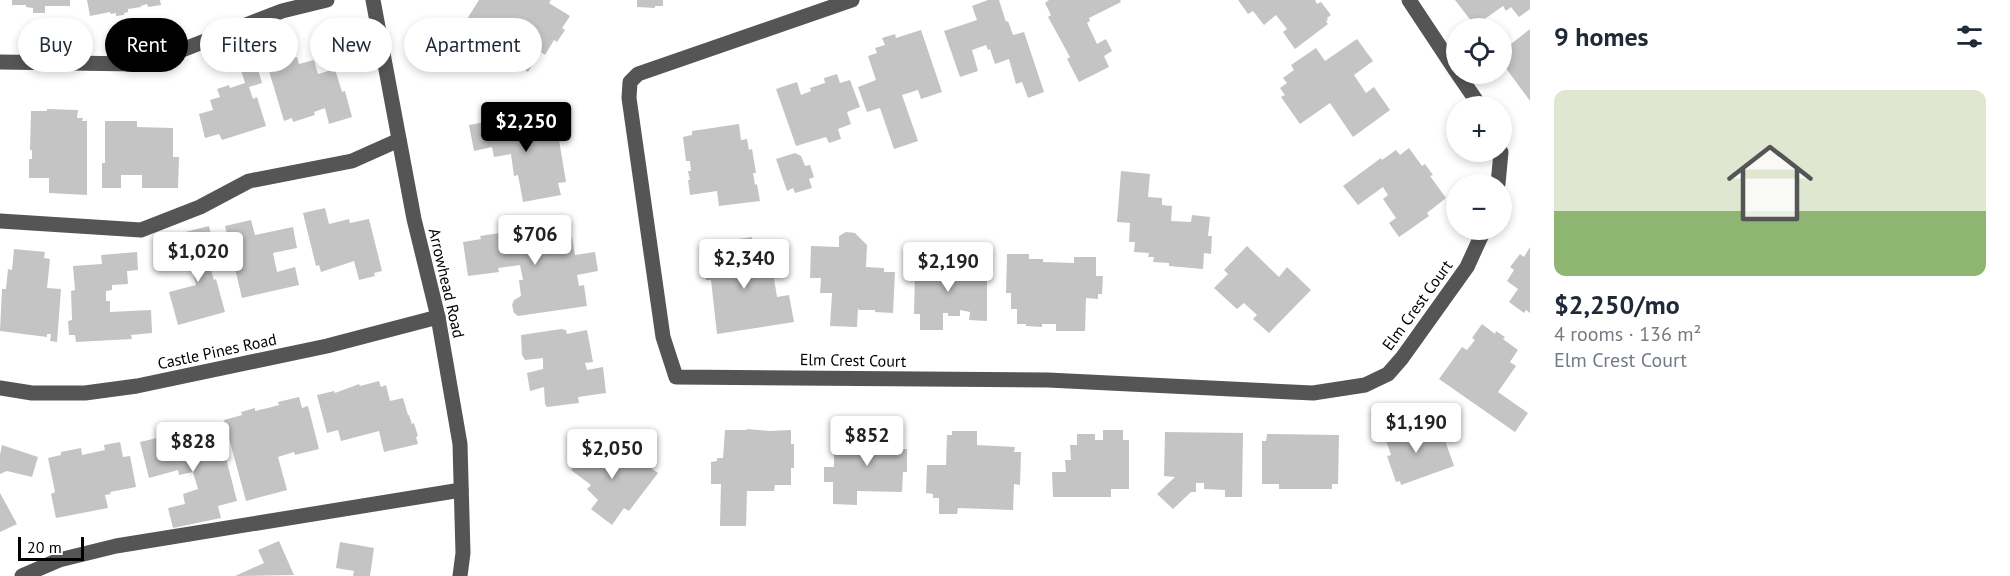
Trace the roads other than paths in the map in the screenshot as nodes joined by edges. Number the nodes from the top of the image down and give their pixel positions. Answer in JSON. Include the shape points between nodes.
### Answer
{"nodes":[{"id":1,"x":327,"y":0,"type":"edge"},
{"id":2,"x":373,"y":0,"type":"edge"},
{"id":3,"x":852,"y":0,"type":"edge"},
{"id":4,"x":1409,"y":0,"type":"edge"},
{"id":5,"x":1446,"y":56,"type":"edge"},
{"id":6,"x":0,"y":62,"type":"edge"},
{"id":7,"x":399,"y":140,"type":"junction"},
{"id":8,"x":0,"y":221,"type":"edge"},
{"id":9,"x":1479,"y":240,"type":"edge"},
{"id":10,"x":438,"y":317,"type":"junction"},
{"id":11,"x":0,"y":388,"type":"edge"},
{"id":12,"x":461,"y":490,"type":"junction"},
{"id":13,"x":22,"y":576,"type":"edge"},
{"id":14,"x":460,"y":576,"type":"edge"}],
"edges":[{"from":1,"to":6,"type":"street","via":[[282,11],[136,64]]},
{"from":2,"to":7,"type":"street","name":"Arrowhead Road"},
{"from":3,"to":9,"type":"street","name":"Elm Crest Court","via":[[638,74],[630,82],[628,98],[663,337],[676,377],[1048,380],[1313,393],[1365,385],[1388,374],[1402,358],[1467,267]]},
{"from":4,"to":5,"type":"street"},
{"from":7,"to":8,"type":"street","via":[[352,161],[249,181],[200,207],[141,231]]},
{"from":7,"to":10,"type":"street","name":"Arrowhead Road"},
{"from":10,"to":11,"type":"street","name":"Castle Pines Road","via":[[327,346],[136,386],[86,393],[32,393]]},
{"from":10,"to":12,"type":"street","name":"Arrowhead Road","via":[[459,444]]},
{"from":12,"to":13,"type":"street","via":[[116,546],[59,560]]},
{"from":12,"to":14,"type":"street","name":"Arrowhead Road"}]}
